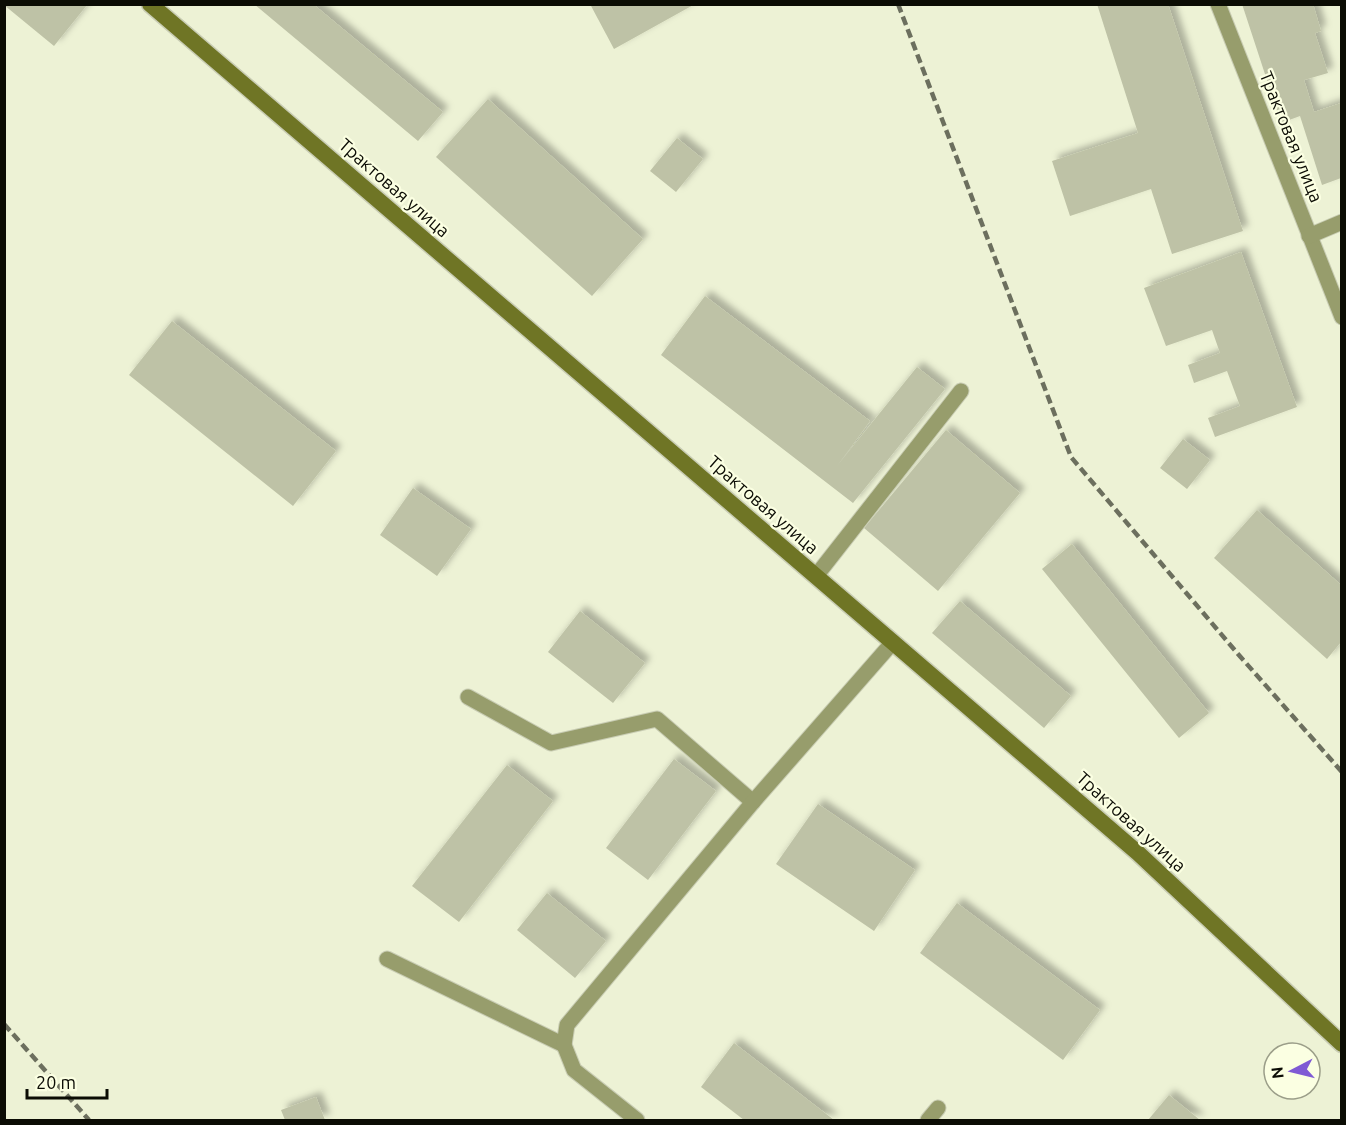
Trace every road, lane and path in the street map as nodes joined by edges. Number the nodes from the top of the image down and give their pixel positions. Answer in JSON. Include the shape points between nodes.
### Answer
{"nodes":[{"id":1,"x":150,"y":4,"type":"edge"},
{"id":2,"x":1218,"y":4,"type":"edge"},
{"id":3,"x":1341,"y":222,"type":"edge"},
{"id":4,"x":1309,"y":236,"type":"junction"},
{"id":5,"x":1341,"y":317,"type":"edge"},
{"id":6,"x":961,"y":391,"type":"dead end"},
{"id":7,"x":816,"y":576,"type":"junction"},
{"id":8,"x":893,"y":642,"type":"junction"},
{"id":9,"x":468,"y":697,"type":"dead end"},
{"id":10,"x":753,"y":802,"type":"junction"},
{"id":11,"x":387,"y":959,"type":"dead end"},
{"id":12,"x":1341,"y":1044,"type":"edge"},
{"id":13,"x":564,"y":1045,"type":"junction"},
{"id":14,"x":938,"y":1108,"type":"dead end"},
{"id":15,"x":637,"y":1120,"type":"edge"},
{"id":16,"x":928,"y":1120,"type":"edge"}],
"edges":[{"from":1,"to":7,"type":"main road","name":"Трактовая улица"},
{"from":2,"to":4,"type":"lane","name":"Трактовая улица"},
{"from":3,"to":4,"type":"lane"},
{"from":4,"to":5,"type":"lane","name":"Трактовая улица"},
{"from":6,"to":7,"type":"lane"},
{"from":7,"to":8,"type":"main road","name":"Трактовая улица"},
{"from":8,"to":10,"type":"lane"},
{"from":8,"to":12,"type":"main road","name":"Трактовая улица","via":[[1138,853]]},
{"from":9,"to":10,"type":"lane","via":[[551,743],[657,719]]},
{"from":10,"to":13,"type":"lane","via":[[567,1024]]},
{"from":11,"to":13,"type":"lane"},
{"from":13,"to":15,"type":"lane","via":[[574,1070]]},
{"from":14,"to":16,"type":"lane"}]}
